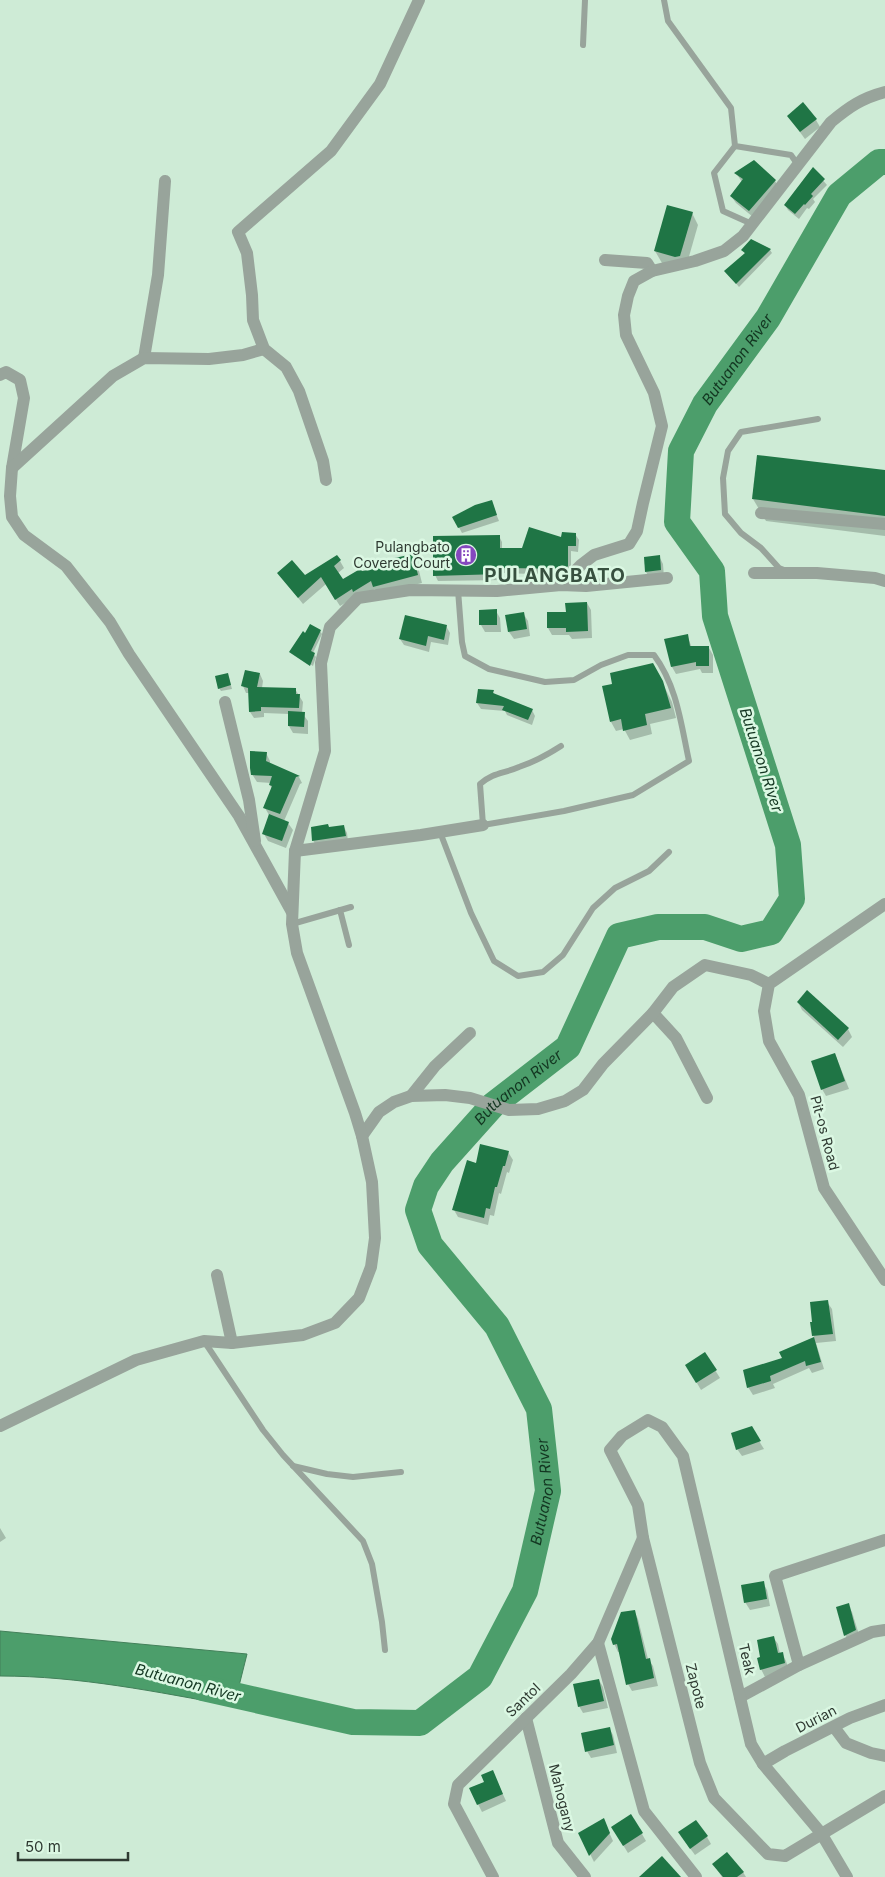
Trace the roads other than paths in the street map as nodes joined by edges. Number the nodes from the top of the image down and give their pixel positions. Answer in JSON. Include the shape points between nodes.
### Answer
{"nodes":[{"id":1,"x":419,"y":0,"type":"edge"},
{"id":2,"x":585,"y":0,"type":"edge"},
{"id":3,"x":664,"y":0,"type":"edge"},
{"id":4,"x":583,"y":45,"type":"dead end"},
{"id":5,"x":885,"y":92,"type":"edge"},
{"id":6,"x":735,"y":146,"type":"junction"},
{"id":7,"x":798,"y":165,"type":"junction"},
{"id":8,"x":165,"y":181,"type":"dead end"},
{"id":9,"x":752,"y":224,"type":"junction"},
{"id":10,"x":605,"y":260,"type":"dead end"},
{"id":11,"x":652,"y":271,"type":"junction"},
{"id":12,"x":264,"y":349,"type":"junction"},
{"id":13,"x":144,"y":358,"type":"junction"},
{"id":14,"x":0,"y":375,"type":"edge"},
{"id":15,"x":818,"y":419,"type":"dead end"},
{"id":16,"x":12,"y":468,"type":"junction"},
{"id":17,"x":326,"y":480,"type":"dead end"},
{"id":18,"x":761,"y":513,"type":"dead end"},
{"id":19,"x":885,"y":524,"type":"edge"},
{"id":20,"x":790,"y":572,"type":"junction"},
{"id":21,"x":754,"y":573,"type":"dead end"},
{"id":22,"x":667,"y":578,"type":"dead end"},
{"id":23,"x":885,"y":581,"type":"edge"},
{"id":24,"x":560,"y":585,"type":"junction"},
{"id":25,"x":458,"y":590,"type":"junction"},
{"id":26,"x":224,"y":702,"type":"dead end"},
{"id":27,"x":561,"y":746,"type":"dead end"},
{"id":28,"x":483,"y":824,"type":"junction"},
{"id":29,"x":439,"y":831,"type":"junction"},
{"id":30,"x":256,"y":847,"type":"junction"},
{"id":31,"x":295,"y":851,"type":"junction"},
{"id":32,"x":669,"y":852,"type":"dead end"},
{"id":33,"x":884,"y":906,"type":"edge"},
{"id":34,"x":351,"y":907,"type":"dead end"},
{"id":35,"x":340,"y":910,"type":"junction"},
{"id":36,"x":292,"y":918,"type":"junction"},
{"id":37,"x":349,"y":945,"type":"dead end"},
{"id":38,"x":769,"y":984,"type":"junction"},
{"id":39,"x":653,"y":1012,"type":"junction"},
{"id":40,"x":470,"y":1033,"type":"dead end"},
{"id":41,"x":411,"y":1096,"type":"junction"},
{"id":42,"x":707,"y":1098,"type":"dead end"},
{"id":43,"x":362,"y":1136,"type":"junction"},
{"id":44,"x":218,"y":1275,"type":"dead end"},
{"id":45,"x":885,"y":1280,"type":"edge"},
{"id":46,"x":204,"y":1341,"type":"junction"},
{"id":47,"x":232,"y":1343,"type":"junction"},
{"id":48,"x":0,"y":1426,"type":"edge"},
{"id":49,"x":610,"y":1450,"type":"joint"},
{"id":50,"x":292,"y":1466,"type":"junction"},
{"id":51,"x":401,"y":1472,"type":"dead end"},
{"id":52,"x":643,"y":1538,"type":"junction"},
{"id":53,"x":885,"y":1540,"type":"edge"},
{"id":54,"x":885,"y":1630,"type":"edge"},
{"id":55,"x":598,"y":1643,"type":"junction"},
{"id":56,"x":385,"y":1650,"type":"dead end"},
{"id":57,"x":799,"y":1665,"type":"junction"},
{"id":58,"x":740,"y":1696,"type":"junction"},
{"id":59,"x":885,"y":1705,"type":"edge"},
{"id":60,"x":526,"y":1718,"type":"junction"},
{"id":61,"x":834,"y":1726,"type":"junction"},
{"id":62,"x":885,"y":1756,"type":"edge"},
{"id":63,"x":763,"y":1764,"type":"junction"},
{"id":64,"x":885,"y":1796,"type":"edge"},
{"id":65,"x":821,"y":1833,"type":"junction"},
{"id":66,"x":493,"y":1877,"type":"edge"},
{"id":67,"x":585,"y":1877,"type":"edge"},
{"id":68,"x":696,"y":1877,"type":"edge"},
{"id":69,"x":847,"y":1877,"type":"edge"}],
"edges":[{"from":1,"to":12,"type":"street","via":[[380,84],[331,151],[238,232],[247,253],[253,320]]},
{"from":2,"to":4,"type":"lane"},
{"from":3,"to":6,"type":"lane","via":[[668,21],[732,108]]},
{"from":5,"to":7,"type":"street","via":[[866,97],[845,110],[831,122]]},
{"from":6,"to":7,"type":"lane","via":[[790,155]]},
{"from":6,"to":9,"type":"lane","via":[[714,173],[723,210]]},
{"from":7,"to":9,"type":"street"},
{"from":8,"to":13,"type":"street","via":[[158,275]]},
{"from":9,"to":11,"type":"street","via":[[724,250]]},
{"from":10,"to":11,"type":"street","via":[[648,262]]},
{"from":11,"to":24,"type":"street","via":[[634,281],[624,315],[626,335],[654,393],[662,426],[638,531],[628,544],[594,555]]},
{"from":12,"to":13,"type":"street","via":[[209,359]]},
{"from":12,"to":17,"type":"street","via":[[286,367],[299,391],[323,461]]},
{"from":13,"to":16,"type":"street","via":[[114,376]]},
{"from":14,"to":16,"type":"street","via":[[6,372],[20,380],[24,398]]},
{"from":15,"to":20,"type":"lane","via":[[741,432],[728,451],[724,478],[725,514],[779,568]]},
{"from":16,"to":30,"type":"street","via":[[12,517],[24,536],[66,566],[110,622],[239,816]]},
{"from":18,"to":19,"type":"street"},
{"from":20,"to":21,"type":"street"},
{"from":20,"to":23,"type":"street"},
{"from":22,"to":24,"type":"street","via":[[586,586]]},
{"from":24,"to":25,"type":"street"},
{"from":25,"to":28,"type":"lane","via":[[466,656],[490,669],[545,682],[574,680],[628,654],[654,655],[664,668],[676,699],[688,761],[633,795],[564,811]]},
{"from":25,"to":31,"type":"street","via":[[410,590],[358,598],[330,627],[321,663],[325,750]]},
{"from":26,"to":30,"type":"street","via":[[249,800]]},
{"from":27,"to":28,"type":"lane","via":[[542,758],[490,776],[480,784]]},
{"from":28,"to":29,"type":"street"},
{"from":29,"to":31,"type":"street"},
{"from":29,"to":32,"type":"lane","via":[[494,961],[518,976],[543,972],[550,967],[563,956],[593,908],[616,888],[649,871]]},
{"from":30,"to":36,"type":"street"},
{"from":31,"to":36,"type":"street"},
{"from":33,"to":38,"type":"street"},
{"from":34,"to":35,"type":"lane"},
{"from":35,"to":36,"type":"lane"},
{"from":35,"to":37,"type":"lane"},
{"from":36,"to":43,"type":"street","via":[[297,953]]},
{"from":38,"to":39,"type":"street","via":[[751,974],[705,965],[673,987]]},
{"from":38,"to":45,"type":"street","name":"Pit-os Road","via":[[764,1011],[769,1041],[800,1095],[824,1188]]},
{"from":39,"to":41,"type":"street","via":[[583,1090],[565,1101],[538,1109],[509,1110],[470,1098]]},
{"from":39,"to":42,"type":"street","via":[[676,1038]]},
{"from":40,"to":41,"type":"street","via":[[435,1066]]},
{"from":41,"to":43,"type":"street","via":[[379,1112]]},
{"from":43,"to":47,"type":"street","via":[[372,1182],[375,1238],[371,1267],[359,1298],[335,1323],[302,1335]]},
{"from":44,"to":47,"type":"street"},
{"from":46,"to":47,"type":"street"},
{"from":46,"to":48,"type":"street","via":[[136,1360]]},
{"from":46,"to":50,"type":"lane"},
{"from":49,"to":52,"type":"street","name":"Zapote","via":[[638,1505]]},
{"from":49,"to":58,"type":"street","name":"Teak","via":[[622,1436],[648,1420],[662,1427],[683,1456]]},
{"from":50,"to":51,"type":"lane","via":[[353,1476]]},
{"from":50,"to":56,"type":"lane","via":[[363,1541],[372,1564]]},
{"from":52,"to":55,"type":"street","name":"Santol"},
{"from":52,"to":65,"type":"street","name":"Zapote","via":[[700,1763],[714,1798],[768,1854],[785,1856]]},
{"from":53,"to":57,"type":"street","via":[[776,1576]]},
{"from":54,"to":57,"type":"street","via":[[872,1632]]},
{"from":55,"to":60,"type":"street","name":"Santol"},
{"from":55,"to":68,"type":"street","via":[[644,1811]]},
{"from":57,"to":58,"type":"street"},
{"from":58,"to":63,"type":"street","name":"Teak","via":[[751,1744]]},
{"from":59,"to":61,"type":"street","name":"Durian"},
{"from":60,"to":66,"type":"street","name":"Santol","via":[[458,1785],[456,1794],[454,1804]]},
{"from":60,"to":67,"type":"street","name":"Mahogany","via":[[558,1843]]},
{"from":61,"to":62,"type":"street","via":[[846,1742]]},
{"from":61,"to":63,"type":"street","name":"Durian"},
{"from":63,"to":65,"type":"street","name":"Teak"},
{"from":64,"to":65,"type":"street","name":"Zapote"},
{"from":65,"to":69,"type":"street","name":"Teak"}]}
